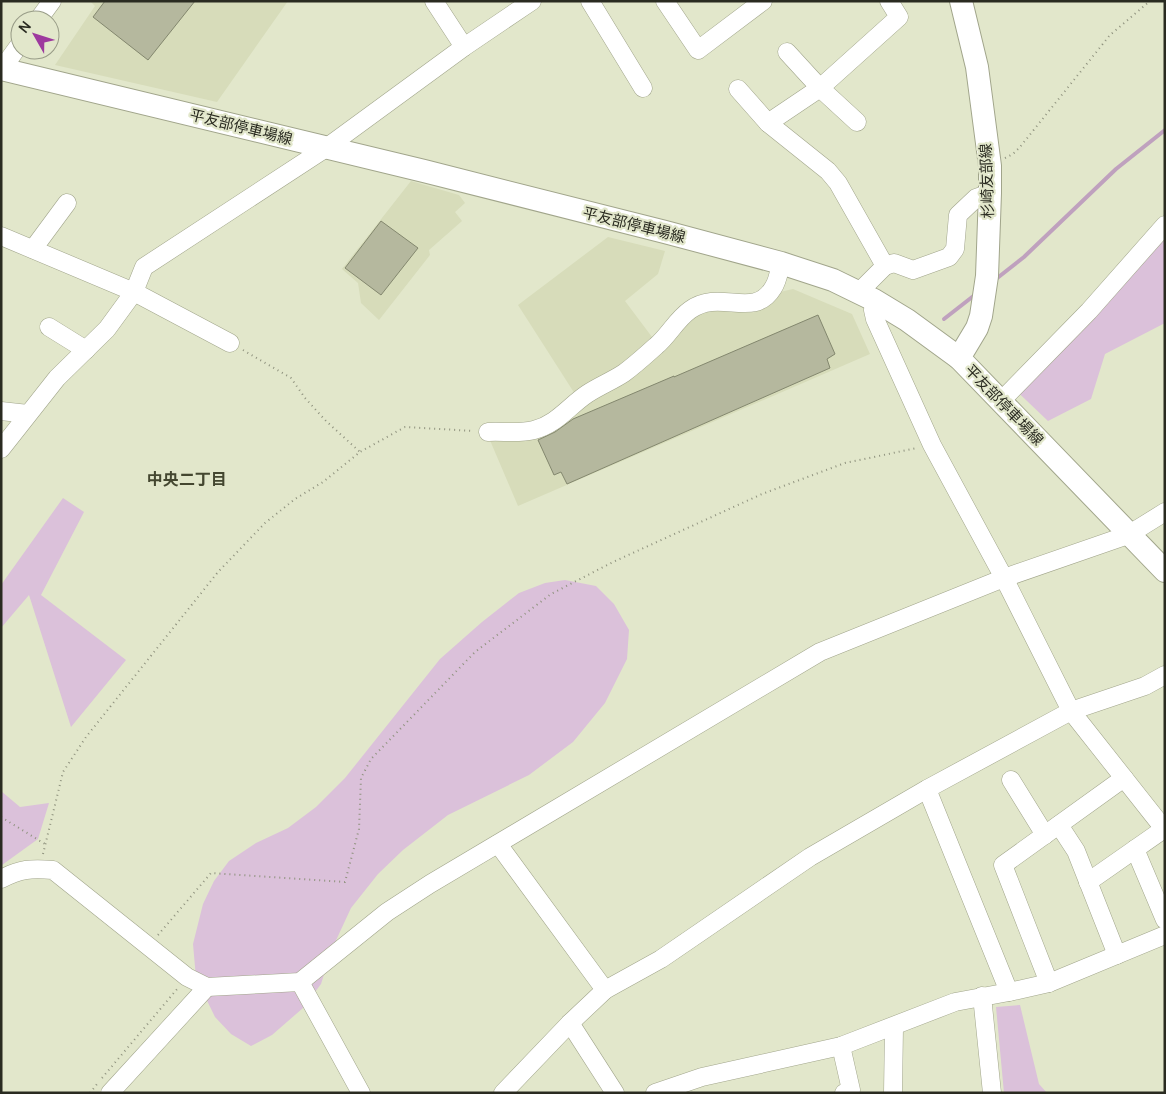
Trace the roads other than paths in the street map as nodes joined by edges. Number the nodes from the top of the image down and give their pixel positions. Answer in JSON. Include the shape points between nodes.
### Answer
{"nodes":[{"id":1,"x":434,"y":1,"type":"edge"},
{"id":2,"x":532,"y":1,"type":"edge"},
{"id":3,"x":590,"y":1,"type":"edge"},
{"id":4,"x":665,"y":1,"type":"edge"},
{"id":5,"x":762,"y":1,"type":"edge"},
{"id":6,"x":888,"y":1,"type":"edge"},
{"id":7,"x":961,"y":1,"type":"edge"},
{"id":8,"x":744,"y":7,"type":"edge"},
{"id":9,"x":464,"y":47,"type":"junction"},
{"id":10,"x":787,"y":52,"type":"dead end"},
{"id":11,"x":10,"y":58,"type":"edge"},
{"id":12,"x":2,"y":69,"type":"edge"},
{"id":13,"x":643,"y":88,"type":"dead end"},
{"id":14,"x":738,"y":88,"type":"dead end"},
{"id":15,"x":820,"y":88,"type":"junction"},
{"id":16,"x":857,"y":122,"type":"dead end"},
{"id":17,"x":768,"y":123,"type":"junction"},
{"id":18,"x":326,"y":148,"type":"junction"},
{"id":19,"x":990,"y":193,"type":"junction"},
{"id":20,"x":67,"y":204,"type":"dead end"},
{"id":21,"x":1165,"y":225,"type":"edge"},
{"id":22,"x":1,"y":236,"type":"edge"},
{"id":23,"x":33,"y":249,"type":"junction"},
{"id":24,"x":781,"y":263,"type":"junction"},
{"id":25,"x":885,"y":266,"type":"junction"},
{"id":26,"x":134,"y":292,"type":"junction"},
{"id":27,"x":866,"y":296,"type":"junction"},
{"id":28,"x":49,"y":327,"type":"dead end"},
{"id":29,"x":230,"y":343,"type":"road end"},
{"id":30,"x":86,"y":350,"type":"junction"},
{"id":31,"x":959,"y":358,"type":"junction"},
{"id":32,"x":1001,"y":401,"type":"junction"},
{"id":33,"x":1,"y":411,"type":"edge"},
{"id":34,"x":28,"y":414,"type":"junction"},
{"id":35,"x":488,"y":432,"type":"road end"},
{"id":36,"x":1,"y":449,"type":"edge"},
{"id":37,"x":1165,"y":512,"type":"edge"},
{"id":38,"x":1128,"y":534,"type":"junction"},
{"id":39,"x":1165,"y":571,"type":"edge"},
{"id":40,"x":1004,"y":578,"type":"junction"},
{"id":41,"x":1165,"y":675,"type":"edge"},
{"id":42,"x":1071,"y":711,"type":"junction"},
{"id":43,"x":1124,"y":778,"type":"junction"},
{"id":44,"x":1011,"y":780,"type":"dead end"},
{"id":45,"x":927,"y":789,"type":"junction"},
{"id":46,"x":1052,"y":830,"type":"junction"},
{"id":47,"x":1164,"y":830,"type":"edge"},
{"id":48,"x":498,"y":844,"type":"junction"},
{"id":49,"x":1135,"y":850,"type":"junction"},
{"id":50,"x":1,"y":879,"type":"edge"},
{"id":51,"x":1088,"y":882,"type":"junction"},
{"id":52,"x":1165,"y":920,"type":"edge"},
{"id":53,"x":1165,"y":935,"type":"edge"},
{"id":54,"x":1117,"y":955,"type":"junction"},
{"id":55,"x":300,"y":982,"type":"junction"},
{"id":56,"x":1049,"y":983,"type":"junction"},
{"id":57,"x":208,"y":987,"type":"junction"},
{"id":58,"x":605,"y":990,"type":"junction"},
{"id":59,"x":1009,"y":992,"type":"junction"},
{"id":60,"x":982,"y":996,"type":"junction"},
{"id":61,"x":570,"y":1023,"type":"junction"},
{"id":62,"x":894,"y":1027,"type":"junction"},
{"id":63,"x":841,"y":1046,"type":"junction"},
{"id":64,"x":110,"y":1093,"type":"edge"},
{"id":65,"x":361,"y":1093,"type":"edge"},
{"id":66,"x":502,"y":1093,"type":"edge"},
{"id":67,"x":615,"y":1093,"type":"edge"},
{"id":68,"x":655,"y":1093,"type":"edge"},
{"id":69,"x":844,"y":1093,"type":"edge"},
{"id":70,"x":893,"y":1093,"type":"edge"},
{"id":71,"x":992,"y":1093,"type":"edge"}],
"edges":[{"from":1,"to":9,"type":"street"},
{"from":2,"to":9,"type":"street"},
{"from":3,"to":13,"type":"street"},
{"from":4,"to":8,"type":"street","via":[[698,50]]},
{"from":5,"to":8,"type":"street"},
{"from":6,"to":15,"type":"street","via":[[899,17]]},
{"from":7,"to":19,"type":"main road","name":"杉崎友部線","via":[[977,67],[990,166]]},
{"from":9,"to":18,"type":"street"},
{"from":10,"to":15,"type":"street"},
{"from":11,"to":12,"type":"street"},
{"from":12,"to":18,"type":"main road","name":"平友部停車場線"},
{"from":14,"to":17,"type":"street"},
{"from":15,"to":16,"type":"street"},
{"from":15,"to":17,"type":"street"},
{"from":17,"to":25,"type":"street","via":[[828,171],[838,183]]},
{"from":18,"to":24,"type":"main road","name":"平友部停車場線"},
{"from":18,"to":26,"type":"street","via":[[144,267]]},
{"from":19,"to":25,"type":"street","via":[[976,198],[958,215],[955,250],[949,257],[913,270],[894,263]]},
{"from":19,"to":31,"type":"main road","name":"杉崎友部線","via":[[987,276],[981,316]]},
{"from":20,"to":23,"type":"street"},
{"from":21,"to":32,"type":"street","via":[[1089,311]]},
{"from":22,"to":23,"type":"street"},
{"from":23,"to":26,"type":"street"},
{"from":24,"to":27,"type":"main road","name":"平友部停車場線","via":[[833,280]]},
{"from":24,"to":35,"type":"street","via":[[774,286],[765,299],[757,303],[706,302],[691,309],[658,344],[625,372],[586,395],[550,424],[532,430]]},
{"from":25,"to":27,"type":"street"},
{"from":26,"to":29,"type":"street"},
{"from":26,"to":30,"type":"street","via":[[107,329]]},
{"from":27,"to":31,"type":"main road","name":"平友部停車場線","via":[[923,330]]},
{"from":27,"to":40,"type":"street","via":[[932,445]]},
{"from":28,"to":30,"type":"street"},
{"from":30,"to":34,"type":"street","via":[[57,378]]},
{"from":31,"to":32,"type":"main road","name":"平友部停車場線"},
{"from":32,"to":38,"type":"main road","name":"平友部停車場線"},
{"from":33,"to":34,"type":"street"},
{"from":34,"to":36,"type":"street"},
{"from":37,"to":38,"type":"street"},
{"from":38,"to":39,"type":"main road","name":"平友部停車場線"},
{"from":38,"to":40,"type":"street"},
{"from":40,"to":42,"type":"street"},
{"from":40,"to":48,"type":"street","via":[[820,652]]},
{"from":41,"to":42,"type":"street","via":[[1145,686]]},
{"from":42,"to":43,"type":"street"},
{"from":42,"to":45,"type":"street"},
{"from":43,"to":46,"type":"street"},
{"from":43,"to":47,"type":"street"},
{"from":44,"to":46,"type":"street"},
{"from":45,"to":58,"type":"street","via":[[810,857],[661,959]]},
{"from":45,"to":59,"type":"street"},
{"from":46,"to":51,"type":"street","via":[[1076,851]]},
{"from":46,"to":56,"type":"street","via":[[1003,865]]},
{"from":47,"to":49,"type":"street"},
{"from":48,"to":55,"type":"street","via":[[387,912]]},
{"from":48,"to":58,"type":"street"},
{"from":49,"to":51,"type":"street"},
{"from":49,"to":52,"type":"street"},
{"from":50,"to":57,"type":"street","via":[[17,870],[53,870],[188,977]]},
{"from":51,"to":54,"type":"street"},
{"from":53,"to":54,"type":"street"},
{"from":54,"to":56,"type":"street"},
{"from":55,"to":57,"type":"street"},
{"from":55,"to":65,"type":"street"},
{"from":56,"to":59,"type":"street"},
{"from":57,"to":64,"type":"street"},
{"from":58,"to":61,"type":"street"},
{"from":59,"to":60,"type":"street"},
{"from":60,"to":62,"type":"street","via":[[956,1002]]},
{"from":60,"to":71,"type":"street"},
{"from":61,"to":66,"type":"street"},
{"from":61,"to":67,"type":"street"},
{"from":62,"to":63,"type":"street"},
{"from":62,"to":70,"type":"street"},
{"from":63,"to":68,"type":"street","via":[[702,1078]]},
{"from":63,"to":69,"type":"street","via":[[852,1090]]}]}
